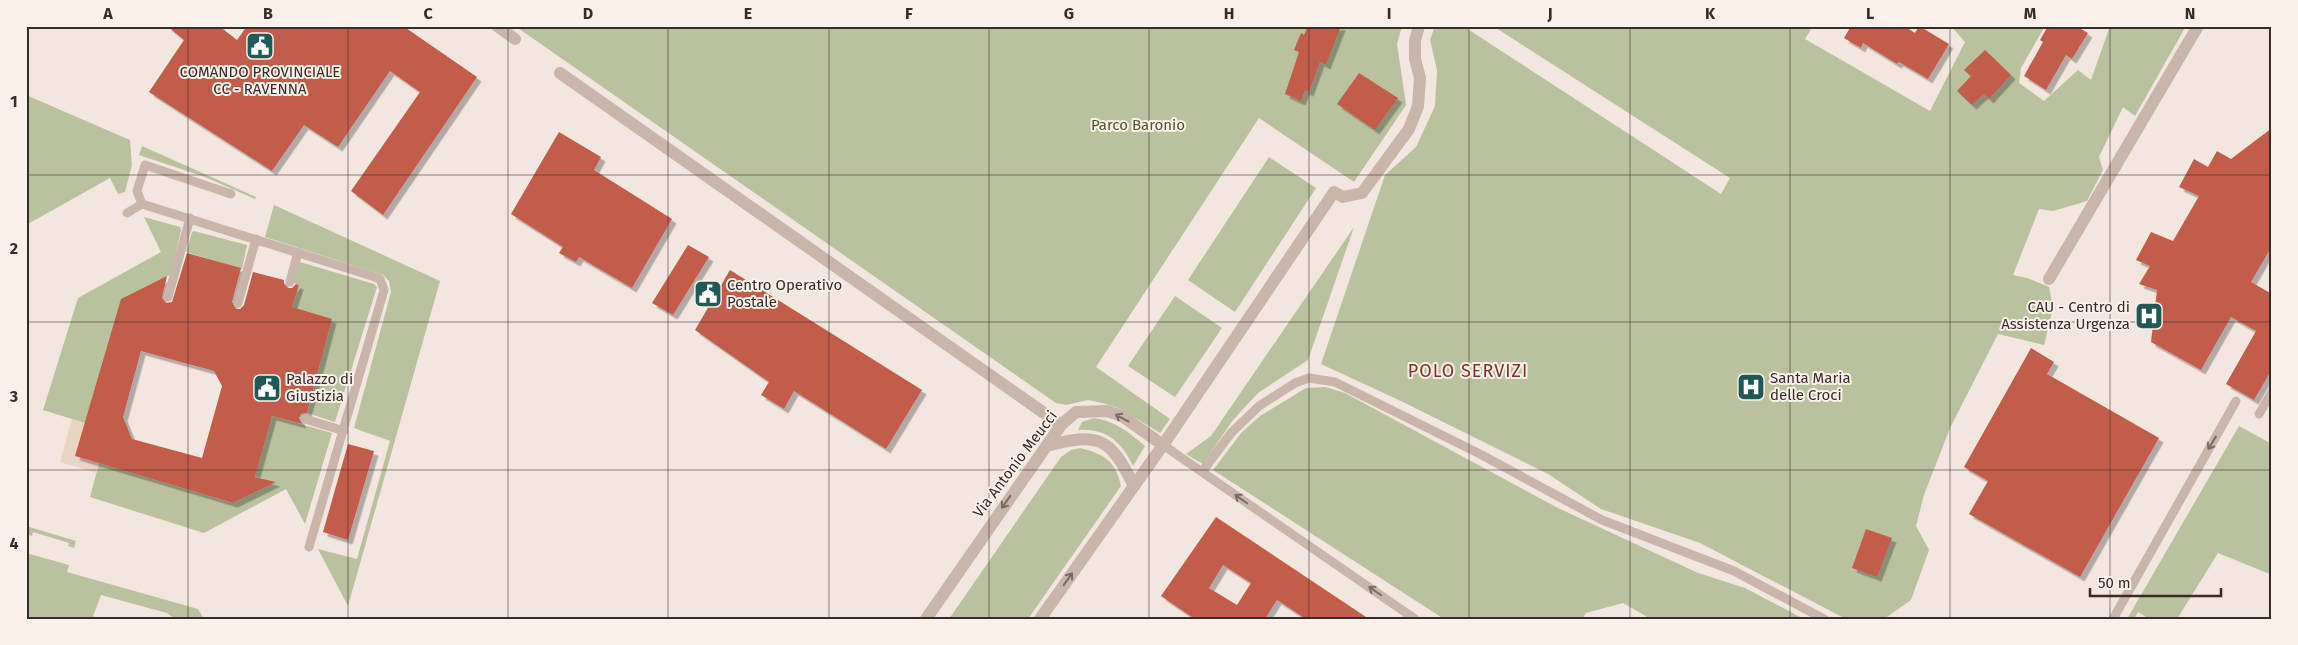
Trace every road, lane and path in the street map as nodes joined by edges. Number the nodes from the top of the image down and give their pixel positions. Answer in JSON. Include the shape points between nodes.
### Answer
{"nodes":[{"id":1,"x":497,"y":26,"type":"edge"},
{"id":2,"x":1419,"y":26,"type":"edge"},
{"id":3,"x":2198,"y":26,"type":"edge"},
{"id":4,"x":515,"y":39,"type":"dead end"},
{"id":5,"x":560,"y":73,"type":"dead end"},
{"id":6,"x":231,"y":194,"type":"dead end"},
{"id":7,"x":142,"y":204,"type":"junction"},
{"id":8,"x":127,"y":213,"type":"dead end"},
{"id":9,"x":190,"y":218,"type":"junction"},
{"id":10,"x":256,"y":239,"type":"junction"},
{"id":11,"x":298,"y":252,"type":"junction"},
{"id":12,"x":2049,"y":279,"type":"dead end"},
{"id":13,"x":290,"y":282,"type":"dead end"},
{"id":14,"x":168,"y":298,"type":"dead end"},
{"id":15,"x":238,"y":303,"type":"dead end"},
{"id":16,"x":2272,"y":392,"type":"edge"},
{"id":17,"x":2236,"y":401,"type":"dead end"},
{"id":18,"x":2259,"y":414,"type":"dead end"},
{"id":19,"x":305,"y":419,"type":"dead end"},
{"id":20,"x":1061,"y":425,"type":"junction"},
{"id":21,"x":344,"y":431,"type":"junction"},
{"id":22,"x":1163,"y":445,"type":"junction"},
{"id":23,"x":1046,"y":446,"type":"junction"},
{"id":24,"x":1202,"y":472,"type":"junction"},
{"id":25,"x":1134,"y":486,"type":"junction"},
{"id":26,"x":309,"y":547,"type":"dead end"},
{"id":27,"x":926,"y":619,"type":"edge"},
{"id":28,"x":1040,"y":619,"type":"edge"},
{"id":29,"x":1415,"y":619,"type":"edge"},
{"id":30,"x":1824,"y":619,"type":"edge"},
{"id":31,"x":2113,"y":619,"type":"edge"}],
"edges":[{"from":1,"to":4,"type":"street"},
{"from":2,"to":22,"type":"street","via":[[1415,41],[1415,60],[1420,78],[1418,106],[1409,129],[1362,194],[1343,197],[1334,192]]},
{"from":3,"to":12,"type":"street"},
{"from":5,"to":20,"type":"street"},
{"from":6,"to":7,"type":"lane","via":[[145,165],[137,191]]},
{"from":7,"to":8,"type":"lane"},
{"from":7,"to":9,"type":"lane"},
{"from":9,"to":10,"type":"lane"},
{"from":9,"to":14,"type":"lane"},
{"from":10,"to":11,"type":"lane"},
{"from":10,"to":15,"type":"lane"},
{"from":11,"to":13,"type":"lane"},
{"from":11,"to":21,"type":"lane","via":[[380,279],[384,290]]},
{"from":16,"to":18,"type":"lane"},
{"from":17,"to":31,"type":"lane","one_way":true},
{"from":19,"to":21,"type":"lane"},
{"from":22,"to":20,"type":"street","name":"Via Antonio Meucci","one_way":true,"via":[[1122,416],[1108,411],[1076,412]]},
{"from":20,"to":23,"type":"street","name":"Via Antonio Meucci"},
{"from":21,"to":26,"type":"lane"},
{"from":22,"to":24,"type":"lane"},
{"from":22,"to":25,"type":"street"},
{"from":23,"to":25,"type":"street","via":[[1084,438],[1098,440],[1117,455]]},
{"from":23,"to":27,"type":"street","name":"Via Antonio Meucci","one_way":true},
{"from":29,"to":24,"type":"lane","one_way":true},
{"from":24,"to":30,"type":"lane","via":[[1231,433],[1259,406],[1308,378],[1335,382],[1480,454],[1602,520],[1734,571]]},
{"from":28,"to":25,"type":"street","one_way":true}]}
